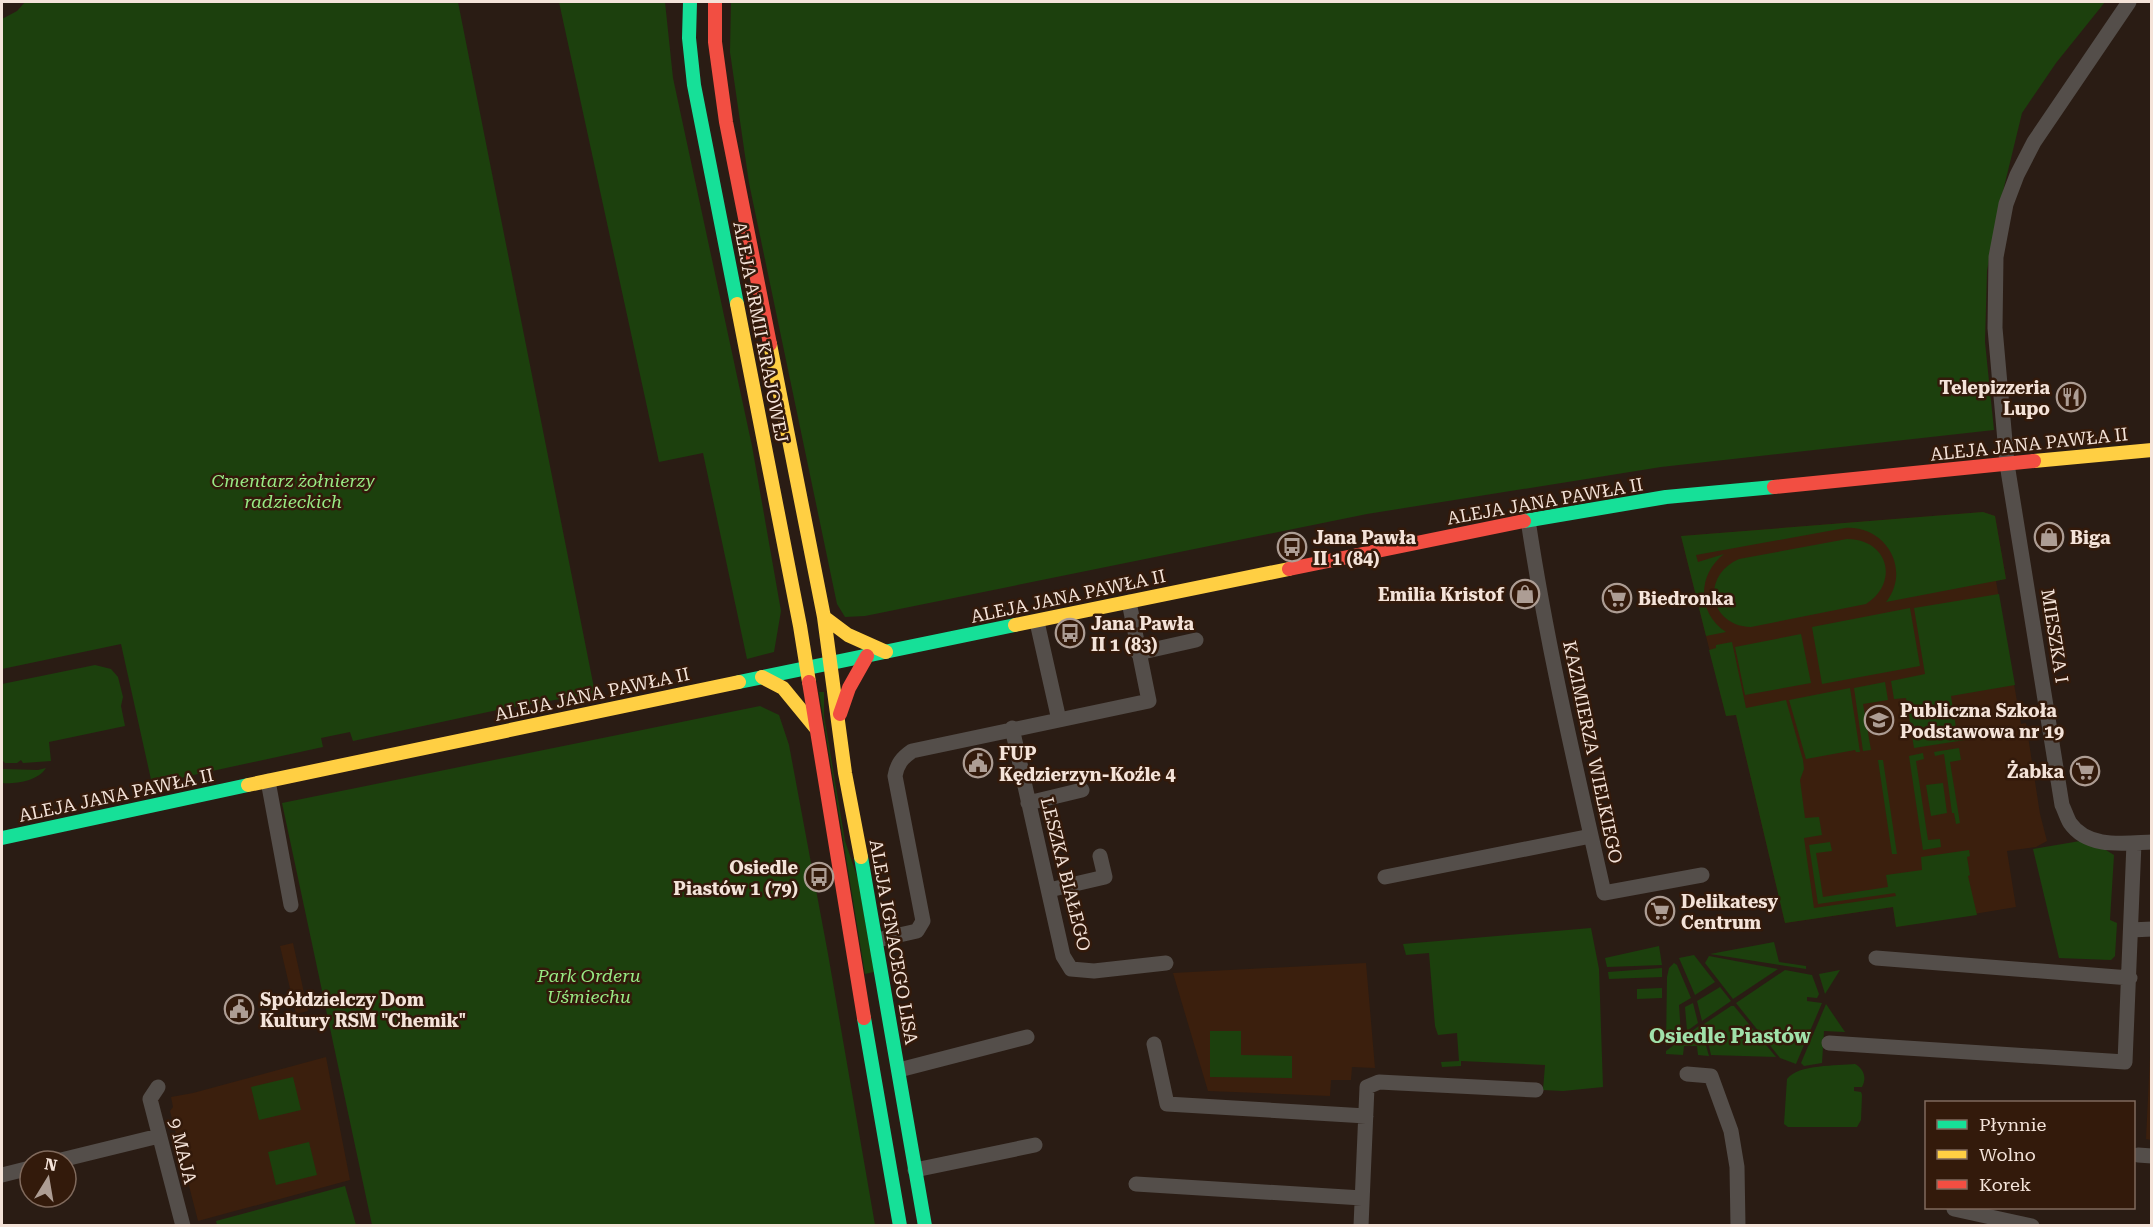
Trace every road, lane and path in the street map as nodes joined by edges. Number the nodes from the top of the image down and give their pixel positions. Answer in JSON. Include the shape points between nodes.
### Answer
{"nodes":[{"id":1,"x":690,"y":2,"type":"edge"},
{"id":2,"x":716,"y":2,"type":"edge"},
{"id":3,"x":2129,"y":2,"type":"edge"},
{"id":4,"x":2151,"y":450,"type":"edge"},
{"id":5,"x":2007,"y":464,"type":"junction"},
{"id":6,"x":1528,"y":520,"type":"junction"},
{"id":7,"x":1129,"y":602,"type":"junction"},
{"id":8,"x":824,"y":618,"type":"junction"},
{"id":9,"x":1037,"y":622,"type":"junction"},
{"id":10,"x":800,"y":626,"type":"junction"},
{"id":11,"x":1196,"y":640,"type":"dead end"},
{"id":12,"x":886,"y":652,"type":"junction"},
{"id":13,"x":1138,"y":653,"type":"junction"},
{"id":14,"x":867,"y":656,"type":"junction"},
{"id":15,"x":832,"y":663,"type":"junction"},
{"id":16,"x":807,"y":668,"type":"junction"},
{"id":17,"x":762,"y":678,"type":"junction"},
{"id":18,"x":838,"y":719,"type":"junction"},
{"id":19,"x":1059,"y":720,"type":"junction"},
{"id":20,"x":816,"y":728,"type":"junction"},
{"id":21,"x":1012,"y":728,"type":"junction"},
{"id":22,"x":268,"y":781,"type":"junction"},
{"id":23,"x":1082,"y":790,"type":"dead end"},
{"id":24,"x":1028,"y":803,"type":"junction"},
{"id":25,"x":1591,"y":836,"type":"junction"},
{"id":26,"x":2,"y":838,"type":"edge"},
{"id":27,"x":2151,"y":842,"type":"edge"},
{"id":28,"x":2134,"y":843,"type":"junction"},
{"id":29,"x":1100,"y":856,"type":"dead end"},
{"id":30,"x":1702,"y":875,"type":"dead end"},
{"id":31,"x":1385,"y":877,"type":"dead end"},
{"id":32,"x":1049,"y":890,"type":"junction"},
{"id":33,"x":291,"y":905,"type":"dead end"},
{"id":34,"x":2151,"y":929,"type":"edge"},
{"id":35,"x":2131,"y":930,"type":"junction"},
{"id":36,"x":877,"y":940,"type":"junction"},
{"id":37,"x":1875,"y":958,"type":"dead end"},
{"id":38,"x":1167,"y":963,"type":"dead end"},
{"id":39,"x":2130,"y":978,"type":"junction"},
{"id":40,"x":1027,"y":1037,"type":"dead end"},
{"id":41,"x":1828,"y":1043,"type":"dead end"},
{"id":42,"x":1154,"y":1044,"type":"dead end"},
{"id":43,"x":899,"y":1070,"type":"junction"},
{"id":44,"x":1687,"y":1074,"type":"dead end"},
{"id":45,"x":158,"y":1087,"type":"dead end"},
{"id":46,"x":1536,"y":1090,"type":"dead end"},
{"id":47,"x":1366,"y":1116,"type":"junction"},
{"id":48,"x":159,"y":1136,"type":"junction"},
{"id":49,"x":1035,"y":1145,"type":"dead end"},
{"id":50,"x":78,"y":1156,"type":"edge"},
{"id":51,"x":915,"y":1170,"type":"junction"},
{"id":52,"x":18,"y":1171,"type":"edge"},
{"id":53,"x":2,"y":1175,"type":"edge"},
{"id":54,"x":1136,"y":1184,"type":"dead end"},
{"id":55,"x":1362,"y":1198,"type":"junction"},
{"id":56,"x":922,"y":1209,"type":"junction"},
{"id":57,"x":1954,"y":1209,"type":"edge"},
{"id":58,"x":183,"y":1226,"type":"edge"},
{"id":59,"x":900,"y":1226,"type":"edge"},
{"id":60,"x":925,"y":1226,"type":"edge"},
{"id":61,"x":936,"y":1226,"type":"edge"},
{"id":62,"x":1361,"y":1226,"type":"edge"},
{"id":63,"x":1738,"y":1226,"type":"edge"},
{"id":64,"x":2032,"y":1226,"type":"edge"}],
"edges":[{"from":1,"to":10,"type":"main road","name":"ALEJA ARMII KRAJOWEJ","via":[[689,38],[699,113]]},
{"from":2,"to":8,"type":"main road","name":"ALEJA ARMII KRAJOWEJ","via":[[715,42],[726,122]]},
{"from":3,"to":5,"type":"street","name":"MIESZKA I","via":[[2034,142],[2006,204],[1996,257],[1995,328]]},
{"from":4,"to":5,"type":"main road","name":"ALEJA JANA PAWŁA II"},
{"from":5,"to":6,"type":"main road","name":"ALEJA JANA PAWŁA II","via":[[1666,497]]},
{"from":5,"to":28,"type":"street","name":"MIESZKA I","via":[[2062,805],[2070,823],[2082,835],[2100,842]]},
{"from":6,"to":7,"type":"main road","name":"ALEJA JANA PAWŁA II"},
{"from":6,"to":25,"type":"street","name":"KAZIMIERZA WIELKIEGO","via":[[1551,653]]},
{"from":7,"to":9,"type":"main road","name":"ALEJA JANA PAWŁA II"},
{"from":7,"to":13,"type":"street"},
{"from":8,"to":12,"type":"main road","via":[[848,635]]},
{"from":8,"to":15,"type":"main road","name":"ALEJA ARMII KRAJOWEJ"},
{"from":9,"to":12,"type":"main road","name":"ALEJA JANA PAWŁA II"},
{"from":9,"to":19,"type":"street"},
{"from":10,"to":16,"type":"main road","name":"ALEJA ARMII KRAJOWEJ"},
{"from":10,"to":17,"type":"main road","via":[[785,656]]},
{"from":11,"to":13,"type":"street"},
{"from":12,"to":14,"type":"main road","name":"ALEJA JANA PAWŁA II"},
{"from":13,"to":19,"type":"street","via":[[1149,701]]},
{"from":14,"to":15,"type":"main road","name":"ALEJA JANA PAWŁA II"},
{"from":14,"to":18,"type":"main road"},
{"from":15,"to":16,"type":"main road","name":"ALEJA JANA PAWŁA II"},
{"from":15,"to":18,"type":"main road","name":"ALEJA IGNACEGO LISA"},
{"from":16,"to":17,"type":"main road","name":"ALEJA JANA PAWŁA II"},
{"from":16,"to":20,"type":"main road"},
{"from":17,"to":20,"type":"main road","via":[[783,688]]},
{"from":17,"to":22,"type":"main road","name":"ALEJA JANA PAWŁA II"},
{"from":18,"to":36,"type":"main road","name":"ALEJA IGNACEGO LISA"},
{"from":19,"to":21,"type":"street"},
{"from":20,"to":59,"type":"main road"},
{"from":21,"to":24,"type":"street","name":"LESZKA BIAŁEGO"},
{"from":21,"to":36,"type":"street","via":[[912,751],[897,766],[895,776],[923,921],[917,931]]},
{"from":22,"to":26,"type":"main road","name":"ALEJA JANA PAWŁA II"},
{"from":22,"to":33,"type":"street"},
{"from":23,"to":24,"type":"street"},
{"from":24,"to":32,"type":"street","name":"LESZKA BIAŁEGO"},
{"from":25,"to":30,"type":"street","name":"KAZIMIERZA WIELKIEGO","via":[[1604,893]]},
{"from":25,"to":31,"type":"street"},
{"from":27,"to":28,"type":"street","name":"MIESZKA I"},
{"from":28,"to":35,"type":"street"},
{"from":29,"to":32,"type":"street","via":[[1105,877]]},
{"from":32,"to":38,"type":"street","name":"LESZKA BIAŁEGO","via":[[1063,956],[1071,969],[1094,971]]},
{"from":34,"to":35,"type":"street"},
{"from":35,"to":39,"type":"street"},
{"from":36,"to":43,"type":"main road","name":"ALEJA IGNACEGO LISA"},
{"from":37,"to":39,"type":"street"},
{"from":39,"to":41,"type":"street","via":[[2125,1062]]},
{"from":40,"to":43,"type":"street"},
{"from":42,"to":47,"type":"street","via":[[1167,1104]]},
{"from":43,"to":51,"type":"main road","name":"ALEJA IGNACEGO LISA"},
{"from":44,"to":63,"type":"street","via":[[1711,1076],[1731,1131],[1737,1167]]},
{"from":45,"to":48,"type":"street","name":"9 MAJA","via":[[150,1099]]},
{"from":46,"to":47,"type":"street","via":[[1379,1082],[1367,1087]]},
{"from":47,"to":55,"type":"street"},
{"from":48,"to":50,"type":"street"},
{"from":48,"to":58,"type":"street","name":"9 MAJA"},
{"from":49,"to":51,"type":"street"},
{"from":51,"to":56,"type":"main road","name":"ALEJA IGNACEGO LISA"},
{"from":52,"to":53,"type":"street"},
{"from":54,"to":55,"type":"street"},
{"from":55,"to":62,"type":"street"},
{"from":56,"to":60,"type":"main road","name":"ALEJA IGNACEGO LISA"},
{"from":56,"to":61,"type":"main road"},
{"from":57,"to":64,"type":"street"}]}
